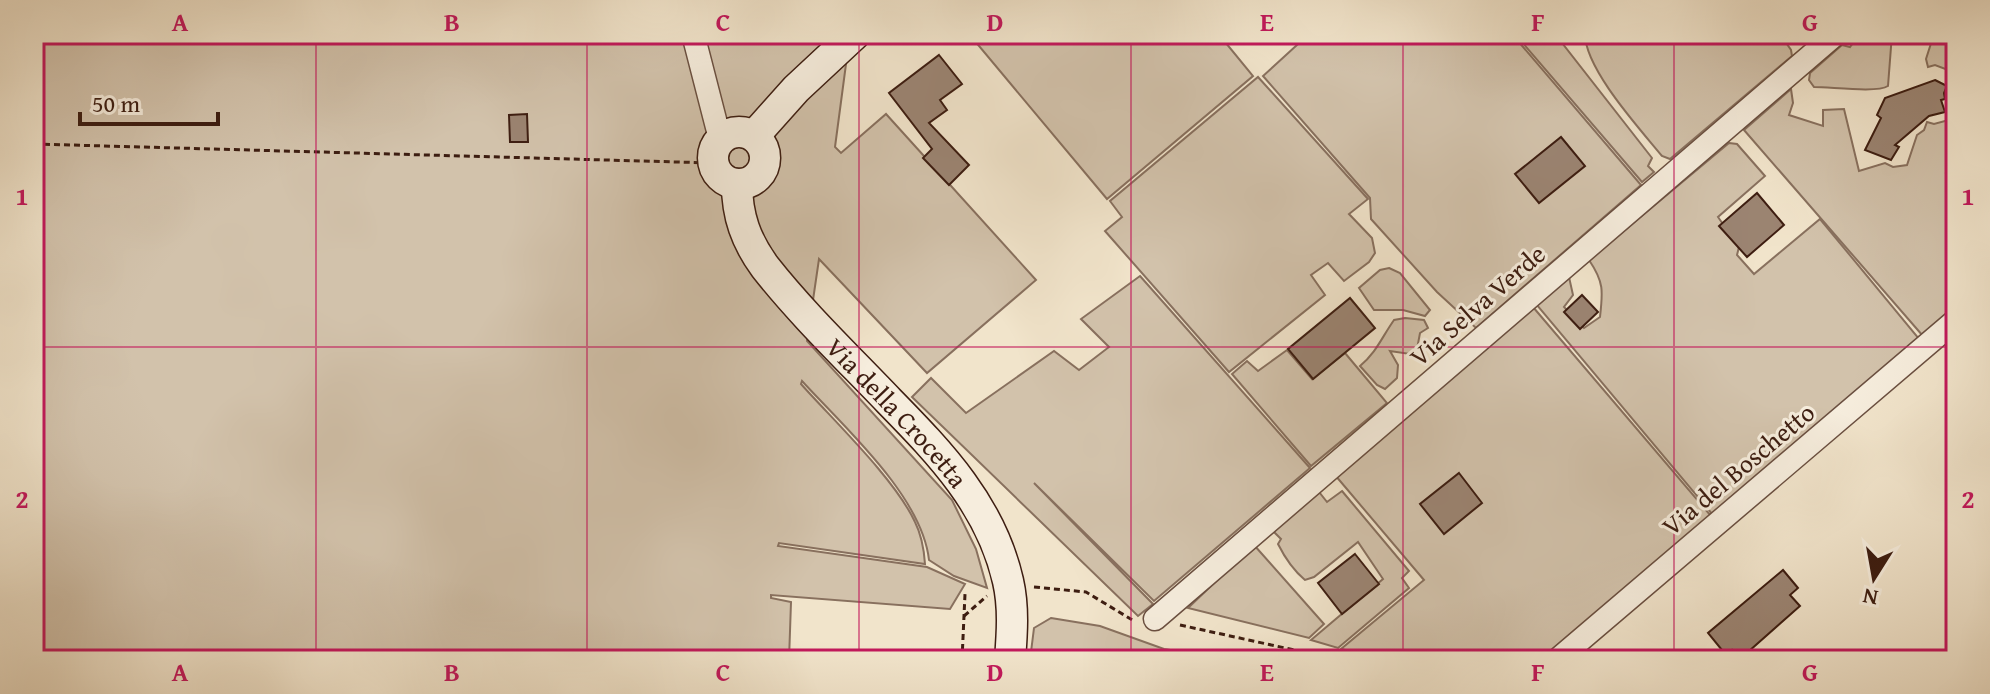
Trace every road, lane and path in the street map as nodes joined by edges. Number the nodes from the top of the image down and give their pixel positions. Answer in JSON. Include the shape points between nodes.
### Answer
{"nodes":[{"id":1,"x":693,"y":34,"type":"edge"},
{"id":2,"x":855,"y":34,"type":"edge"},
{"id":3,"x":1836,"y":34,"type":"edge"},
{"id":4,"x":754,"y":136,"type":"junction"},
{"id":5,"x":34,"y":144,"type":"edge"},
{"id":6,"x":716,"y":151,"type":"junction"},
{"id":7,"x":737,"y":184,"type":"junction"},
{"id":8,"x":1956,"y":320,"type":"edge"},
{"id":9,"x":1010,"y":590,"type":"junction"},
{"id":10,"x":965,"y":594,"type":"dead end"},
{"id":11,"x":1155,"y":619,"type":"junction"},
{"id":12,"x":962,"y":660,"type":"edge"},
{"id":13,"x":1010,"y":660,"type":"edge"},
{"id":14,"x":1340,"y":660,"type":"edge"},
{"id":15,"x":1557,"y":660,"type":"edge"}],
"edges":[{"from":1,"to":6,"type":"street"},
{"from":2,"to":4,"type":"street"},
{"from":3,"to":11,"type":"street","name":"Via Selva Verde"},
{"from":4,"to":6,"type":"street","via":[[736,131]]},
{"from":4,"to":7,"type":"street","via":[[764,149],[764,166],[753,179]]},
{"from":5,"to":6,"type":"path"},
{"from":6,"to":7,"type":"street","via":[[722,178]]},
{"from":7,"to":9,"type":"street","name":"Via della Crocetta","via":[[741,221],[758,257],[963,482],[995,541]]},
{"from":8,"to":15,"type":"street","name":"Via del Boschetto"},
{"from":9,"to":11,"type":"path","via":[[1078,591],[1137,622]]},
{"from":9,"to":13,"type":"street","name":"Via della Crocetta"},
{"from":10,"to":12,"type":"path"},
{"from":11,"to":14,"type":"path"}]}
